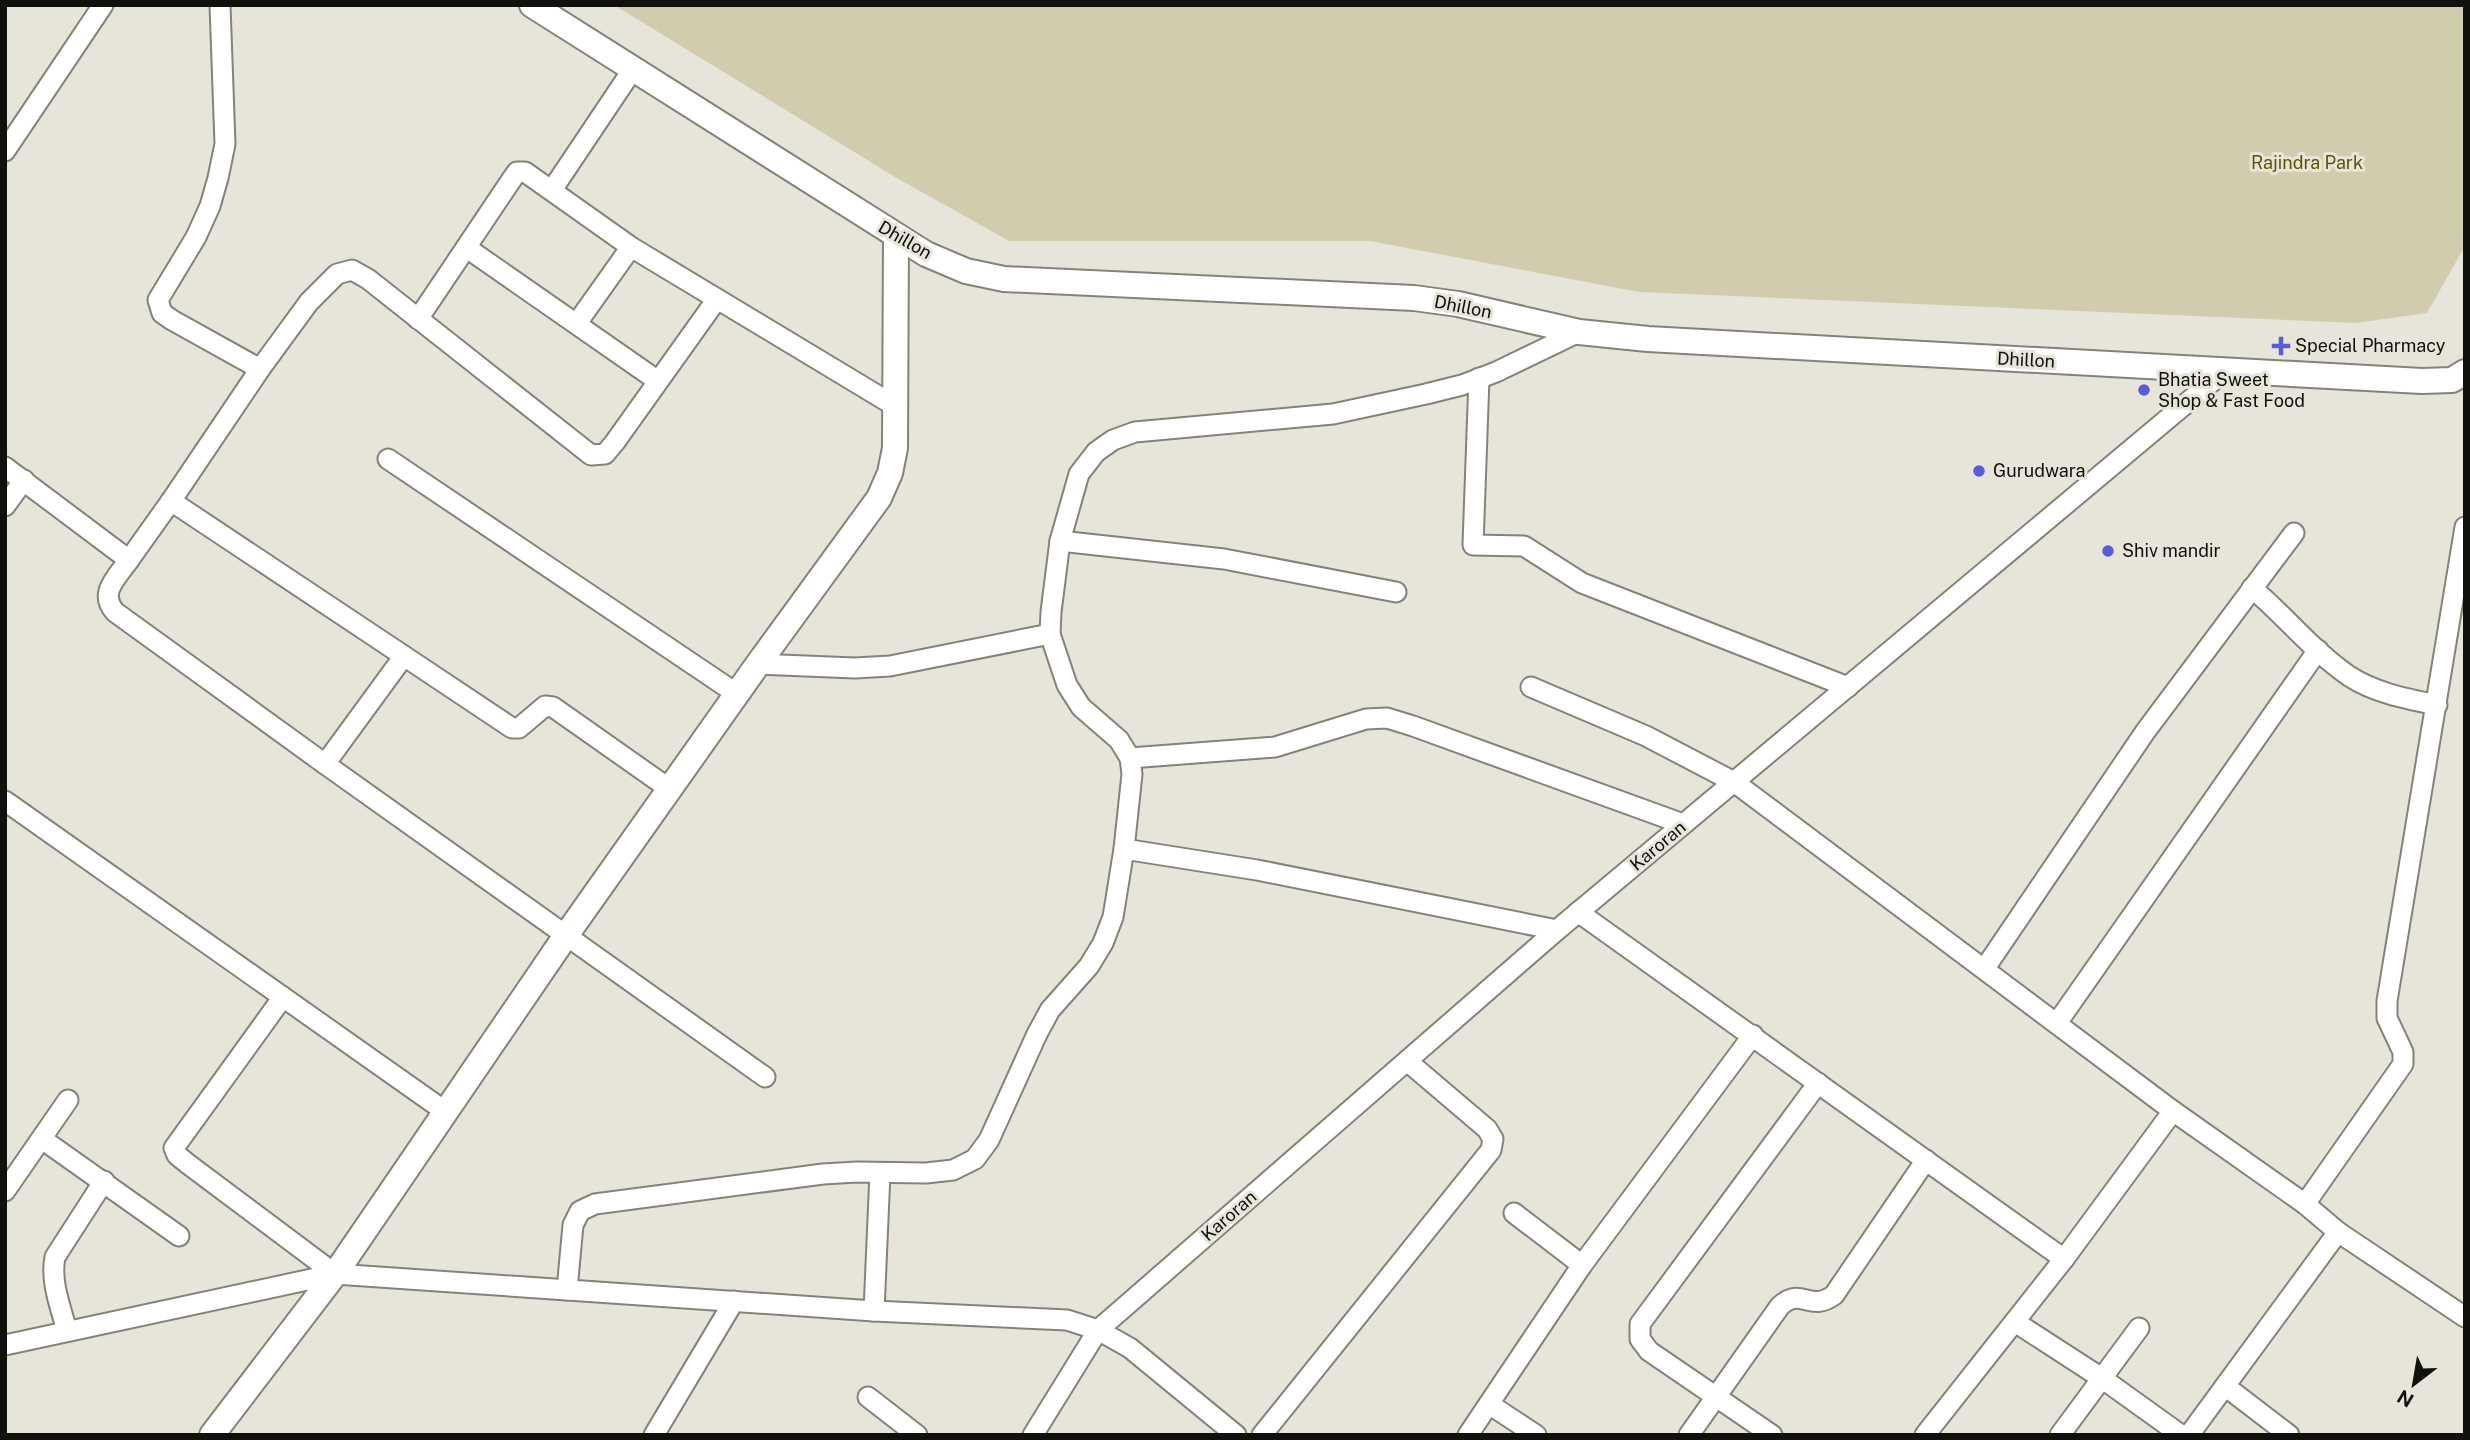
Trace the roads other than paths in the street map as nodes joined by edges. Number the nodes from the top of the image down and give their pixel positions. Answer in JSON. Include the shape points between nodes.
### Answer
{"nodes":[{"id":1,"x":103,"y":5,"type":"edge"},
{"id":2,"x":220,"y":5,"type":"edge"},
{"id":3,"x":532,"y":5,"type":"edge"},
{"id":4,"x":633,"y":69,"type":"junction"},
{"id":5,"x":5,"y":151,"type":"edge"},
{"id":6,"x":552,"y":190,"type":"junction"},
{"id":7,"x":896,"y":236,"type":"junction"},
{"id":8,"x":631,"y":247,"type":"junction"},
{"id":9,"x":467,"y":248,"type":"junction"},
{"id":10,"x":717,"y":299,"type":"junction"},
{"id":11,"x":418,"y":319,"type":"junction"},
{"id":12,"x":577,"y":323,"type":"junction"},
{"id":13,"x":1579,"y":332,"type":"junction"},
{"id":14,"x":260,"y":369,"type":"junction"},
{"id":15,"x":2226,"y":370,"type":"junction"},
{"id":16,"x":2465,"y":372,"type":"edge"},
{"id":17,"x":1479,"y":378,"type":"junction"},
{"id":18,"x":658,"y":381,"type":"junction"},
{"id":19,"x":895,"y":406,"type":"junction"},
{"id":20,"x":388,"y":459,"type":"dead end"},
{"id":21,"x":5,"y":467,"type":"edge"},
{"id":22,"x":24,"y":480,"type":"junction"},
{"id":23,"x":171,"y":501,"type":"junction"},
{"id":24,"x":5,"y":506,"type":"edge"},
{"id":25,"x":2465,"y":527,"type":"edge"},
{"id":26,"x":2294,"y":533,"type":"dead end"},
{"id":27,"x":1060,"y":541,"type":"junction"},
{"id":28,"x":130,"y":560,"type":"junction"},
{"id":29,"x":2252,"y":588,"type":"junction"},
{"id":30,"x":1396,"y":592,"type":"dead end"},
{"id":31,"x":1050,"y":634,"type":"junction"},
{"id":32,"x":2318,"y":650,"type":"junction"},
{"id":33,"x":404,"y":656,"type":"junction"},
{"id":34,"x":758,"y":664,"type":"junction"},
{"id":35,"x":1531,"y":687,"type":"dead end"},
{"id":36,"x":1848,"y":687,"type":"junction"},
{"id":37,"x":737,"y":694,"type":"junction"},
{"id":38,"x":2437,"y":705,"type":"junction"},
{"id":39,"x":1130,"y":758,"type":"junction"},
{"id":40,"x":326,"y":764,"type":"junction"},
{"id":41,"x":1734,"y":782,"type":"junction"},
{"id":42,"x":671,"y":790,"type":"junction"},
{"id":43,"x":5,"y":801,"type":"edge"},
{"id":44,"x":1684,"y":824,"type":"junction"},
{"id":45,"x":1124,"y":849,"type":"junction"},
{"id":46,"x":1578,"y":912,"type":"junction"},
{"id":47,"x":1557,"y":930,"type":"junction"},
{"id":48,"x":567,"y":934,"type":"junction"},
{"id":49,"x":1985,"y":968,"type":"junction"},
{"id":50,"x":283,"y":997,"type":"junction"},
{"id":51,"x":2057,"y":1023,"type":"junction"},
{"id":52,"x":1753,"y":1035,"type":"junction"},
{"id":53,"x":1407,"y":1060,"type":"junction"},
{"id":54,"x":765,"y":1077,"type":"dead end"},
{"id":55,"x":1818,"y":1083,"type":"junction"},
{"id":56,"x":68,"y":1100,"type":"dead end"},
{"id":57,"x":2173,"y":1111,"type":"junction"},
{"id":58,"x":446,"y":1112,"type":"junction"},
{"id":59,"x":41,"y":1139,"type":"junction"},
{"id":60,"x":1926,"y":1160,"type":"junction"},
{"id":61,"x":880,"y":1172,"type":"junction"},
{"id":62,"x":104,"y":1181,"type":"junction"},
{"id":63,"x":5,"y":1191,"type":"edge"},
{"id":64,"x":2305,"y":1204,"type":"junction"},
{"id":65,"x":1514,"y":1213,"type":"dead end"},
{"id":66,"x":2337,"y":1232,"type":"junction"},
{"id":67,"x":180,"y":1236,"type":"dead end"},
{"id":68,"x":2064,"y":1259,"type":"junction"},
{"id":69,"x":1582,"y":1265,"type":"junction"},
{"id":70,"x":335,"y":1274,"type":"junction"},
{"id":71,"x":567,"y":1290,"type":"junction"},
{"id":72,"x":734,"y":1301,"type":"junction"},
{"id":73,"x":874,"y":1311,"type":"junction"},
{"id":74,"x":2465,"y":1317,"type":"edge"},
{"id":75,"x":2015,"y":1321,"type":"junction"},
{"id":76,"x":2139,"y":1328,"type":"dead end"},
{"id":77,"x":1098,"y":1330,"type":"junction"},
{"id":78,"x":67,"y":1331,"type":"junction"},
{"id":79,"x":5,"y":1345,"type":"edge"},
{"id":80,"x":2103,"y":1379,"type":"junction"},
{"id":81,"x":2225,"y":1386,"type":"junction"},
{"id":82,"x":1717,"y":1395,"type":"junction"},
{"id":83,"x":868,"y":1397,"type":"dead end"},
{"id":84,"x":1489,"y":1404,"type":"junction"},
{"id":85,"x":217,"y":1433,"type":"edge"},
{"id":86,"x":1230,"y":1433,"type":"edge"},
{"id":87,"x":654,"y":1435,"type":"edge"},
{"id":88,"x":916,"y":1435,"type":"edge"},
{"id":89,"x":1033,"y":1435,"type":"edge"},
{"id":90,"x":1262,"y":1435,"type":"edge"},
{"id":91,"x":1468,"y":1435,"type":"edge"},
{"id":92,"x":1536,"y":1435,"type":"edge"},
{"id":93,"x":1689,"y":1435,"type":"edge"},
{"id":94,"x":1772,"y":1435,"type":"edge"},
{"id":95,"x":1925,"y":1435,"type":"edge"},
{"id":96,"x":2060,"y":1435,"type":"edge"},
{"id":97,"x":2181,"y":1435,"type":"edge"},
{"id":98,"x":2189,"y":1435,"type":"edge"},
{"id":99,"x":2289,"y":1435,"type":"edge"}],
"edges":[{"from":1,"to":5,"type":"street"},
{"from":2,"to":14,"type":"street","via":[[225,144],[218,178],[196,237],[159,300],[162,313],[172,320]]},
{"from":3,"to":4,"type":"street","name":"Dhillon"},
{"from":4,"to":6,"type":"street"},
{"from":4,"to":7,"type":"street","name":"Dhillon"},
{"from":6,"to":8,"type":"street"},
{"from":6,"to":9,"type":"street","via":[[525,172],[517,172]]},
{"from":7,"to":13,"type":"street","name":"Dhillon","via":[[966,271],[1004,279],[1401,297],[1458,304]]},
{"from":7,"to":19,"type":"street"},
{"from":8,"to":10,"type":"street"},
{"from":8,"to":12,"type":"street"},
{"from":9,"to":11,"type":"street"},
{"from":9,"to":12,"type":"street"},
{"from":10,"to":18,"type":"street"},
{"from":10,"to":19,"type":"street"},
{"from":11,"to":14,"type":"street","via":[[352,270],[337,274],[309,302]]},
{"from":11,"to":18,"type":"street","via":[[591,455],[605,454]]},
{"from":12,"to":18,"type":"street"},
{"from":13,"to":15,"type":"street","name":"Dhillon"},
{"from":13,"to":17,"type":"street"},
{"from":14,"to":23,"type":"street"},
{"from":15,"to":16,"type":"street","name":"Dhillon","via":[[2422,381],[2452,380]]},
{"from":15,"to":36,"type":"street","name":"Karoran"},
{"from":17,"to":27,"type":"street","via":[[1334,414],[1135,432],[1113,440],[1096,452],[1079,474]]},
{"from":17,"to":36,"type":"street","via":[[1473,545],[1524,546],[1582,583]]},
{"from":19,"to":34,"type":"street","via":[[895,448],[879,498]]},
{"from":20,"to":37,"type":"street"},
{"from":21,"to":22,"type":"street"},
{"from":22,"to":24,"type":"street"},
{"from":22,"to":28,"type":"street"},
{"from":23,"to":28,"type":"street"},
{"from":23,"to":33,"type":"street"},
{"from":25,"to":38,"type":"street"},
{"from":26,"to":29,"type":"street"},
{"from":27,"to":30,"type":"street","via":[[1224,559]]},
{"from":27,"to":31,"type":"street"},
{"from":28,"to":40,"type":"street","via":[[108,591],[108,604],[115,612]]},
{"from":29,"to":32,"type":"street"},
{"from":29,"to":49,"type":"street","via":[[2145,732]]},
{"from":31,"to":34,"type":"street","via":[[890,666]]},
{"from":31,"to":39,"type":"street","via":[[1067,685],[1080,707],[1119,740]]},
{"from":32,"to":38,"type":"street","via":[[2350,677],[2394,696]]},
{"from":32,"to":51,"type":"street"},
{"from":33,"to":40,"type":"street"},
{"from":33,"to":42,"type":"street","via":[[512,728],[519,728],[545,706],[553,707]]},
{"from":34,"to":37,"type":"street"},
{"from":35,"to":41,"type":"street","via":[[1646,736]]},
{"from":36,"to":41,"type":"street","name":"Karoran"},
{"from":37,"to":42,"type":"street"},
{"from":38,"to":64,"type":"street","via":[[2386,1002],[2403,1064]]},
{"from":39,"to":44,"type":"street","via":[[1275,747],[1366,719],[1387,718]]},
{"from":39,"to":45,"type":"street"},
{"from":40,"to":48,"type":"street"},
{"from":41,"to":44,"type":"street","name":"Karoran"},
{"from":41,"to":49,"type":"street"},
{"from":42,"to":48,"type":"street"},
{"from":43,"to":50,"type":"street"},
{"from":44,"to":46,"type":"street","name":"Karoran"},
{"from":45,"to":47,"type":"street","via":[[1257,870]]},
{"from":45,"to":61,"type":"street","via":[[1113,917],[1103,943],[1050,1010],[989,1140],[975,1159],[953,1170]]},
{"from":46,"to":47,"type":"street","name":"Karoran"},
{"from":46,"to":52,"type":"street"},
{"from":47,"to":53,"type":"street","name":"Karoran"},
{"from":48,"to":54,"type":"street"},
{"from":48,"to":58,"type":"street"},
{"from":49,"to":51,"type":"street"},
{"from":50,"to":58,"type":"street"},
{"from":50,"to":70,"type":"street","via":[[174,1148],[188,1164]]},
{"from":51,"to":57,"type":"street"},
{"from":52,"to":55,"type":"street"},
{"from":52,"to":69,"type":"street"},
{"from":53,"to":77,"type":"street","name":"Karoran"},
{"from":53,"to":90,"type":"street","via":[[1487,1129],[1493,1139],[1491,1150]]},
{"from":55,"to":60,"type":"street"},
{"from":55,"to":82,"type":"street","via":[[1640,1324],[1640,1339],[1649,1351]]},
{"from":56,"to":59,"type":"street"},
{"from":57,"to":64,"type":"street"},
{"from":57,"to":68,"type":"street"},
{"from":58,"to":70,"type":"street"},
{"from":59,"to":62,"type":"street"},
{"from":59,"to":63,"type":"street"},
{"from":60,"to":68,"type":"street"},
{"from":60,"to":82,"type":"street","via":[[1834,1294],[1815,1303],[1787,1299]]},
{"from":61,"to":71,"type":"street","via":[[823,1174],[595,1204],[580,1211],[573,1225]]},
{"from":61,"to":73,"type":"street"},
{"from":62,"to":67,"type":"street"},
{"from":62,"to":78,"type":"street","via":[[52,1270]]},
{"from":64,"to":66,"type":"street"},
{"from":65,"to":69,"type":"street"},
{"from":66,"to":74,"type":"street"},
{"from":66,"to":81,"type":"street"},
{"from":68,"to":75,"type":"street"},
{"from":69,"to":84,"type":"street"},
{"from":70,"to":71,"type":"street"},
{"from":70,"to":78,"type":"street"},
{"from":70,"to":85,"type":"street"},
{"from":71,"to":72,"type":"street"},
{"from":72,"to":73,"type":"street"},
{"from":72,"to":87,"type":"street"},
{"from":73,"to":77,"type":"street","via":[[1067,1320]]},
{"from":75,"to":80,"type":"street"},
{"from":75,"to":95,"type":"street"},
{"from":76,"to":80,"type":"street"},
{"from":77,"to":86,"type":"street","via":[[1130,1348]]},
{"from":77,"to":89,"type":"street","name":"Karoran"},
{"from":78,"to":79,"type":"street"},
{"from":80,"to":96,"type":"street"},
{"from":80,"to":97,"type":"street"},
{"from":81,"to":98,"type":"street"},
{"from":81,"to":99,"type":"street"},
{"from":82,"to":93,"type":"street"},
{"from":82,"to":94,"type":"street"},
{"from":83,"to":88,"type":"street"},
{"from":84,"to":91,"type":"street"},
{"from":84,"to":92,"type":"street"}]}
